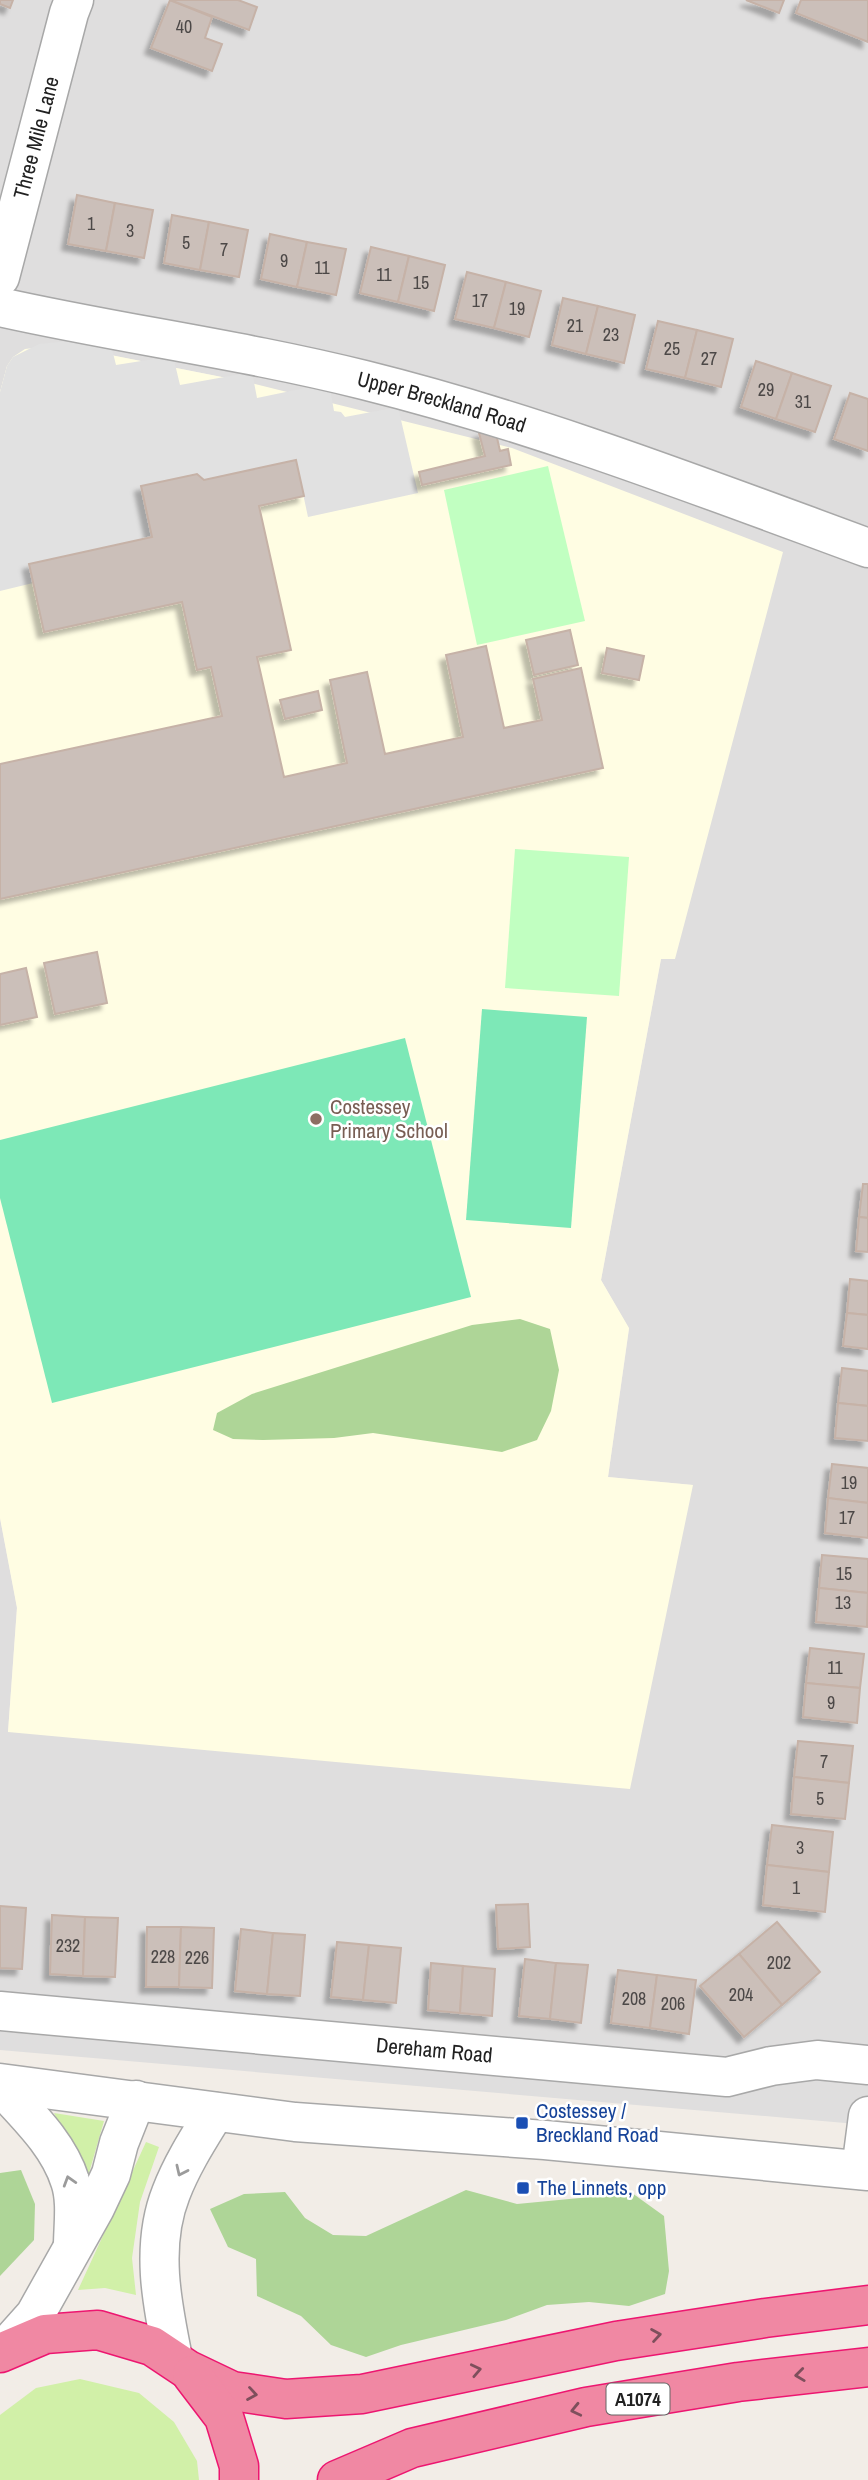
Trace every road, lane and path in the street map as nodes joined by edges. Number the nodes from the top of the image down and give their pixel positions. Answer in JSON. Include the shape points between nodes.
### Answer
{"nodes":[{"id":1,"x":74,"y":0,"type":"edge"},
{"id":2,"x":0,"y":277,"type":"edge"},
{"id":3,"x":0,"y":306,"type":"edge"},
{"id":4,"x":868,"y":548,"type":"edge"},
{"id":5,"x":0,"y":2011,"type":"edge"},
{"id":6,"x":868,"y":2065,"type":"edge"},
{"id":7,"x":0,"y":2084,"type":"edge"},
{"id":8,"x":136,"y":2101,"type":"junction"},
{"id":9,"x":215,"y":2112,"type":"junction"},
{"id":10,"x":868,"y":2116,"type":"edge"},
{"id":11,"x":865,"y":2170,"type":"edge"},
{"id":12,"x":73,"y":2249,"type":"junction"},
{"id":13,"x":868,"y":2305,"type":"edge"},
{"id":14,"x":2,"y":2352,"type":"edge"},
{"id":15,"x":181,"y":2364,"type":"junction"},
{"id":16,"x":868,"y":2367,"type":"edge"},
{"id":17,"x":239,"y":2480,"type":"edge"},
{"id":18,"x":337,"y":2480,"type":"edge"}],
"edges":[{"from":1,"to":2,"type":"street","name":"Three Mile Lane"},
{"from":3,"to":4,"type":"street","name":"Upper Breckland Road","via":[[365,380],[509,420]]},
{"from":5,"to":6,"type":"street","name":"Dereham Road","via":[[727,2077],[817,2060]]},
{"from":7,"to":8,"type":"street"},
{"from":12,"to":7,"type":"street","one_way":true,"via":[[71,2183],[56,2150]]},
{"from":8,"to":9,"type":"street"},
{"from":8,"to":12,"type":"street","via":[[111,2174]]},
{"from":9,"to":11,"type":"street"},
{"from":9,"to":15,"type":"street","one_way":true,"via":[[183,2164],[162,2225],[159,2274]]},
{"from":10,"to":11,"type":"street"},
{"from":12,"to":14,"type":"street","via":[[35,2315]]},
{"from":15,"to":13,"type":"highway","one_way":true,"via":[[232,2391],[286,2399],[362,2394],[616,2342]]},
{"from":14,"to":15,"type":"highway","via":[[45,2334],[98,2330],[152,2346]]},
{"from":15,"to":17,"type":"highway","via":[[224,2417]]},
{"from":16,"to":18,"type":"highway","number":"A1074","one_way":true,"via":[[586,2407],[412,2448]]}]}
